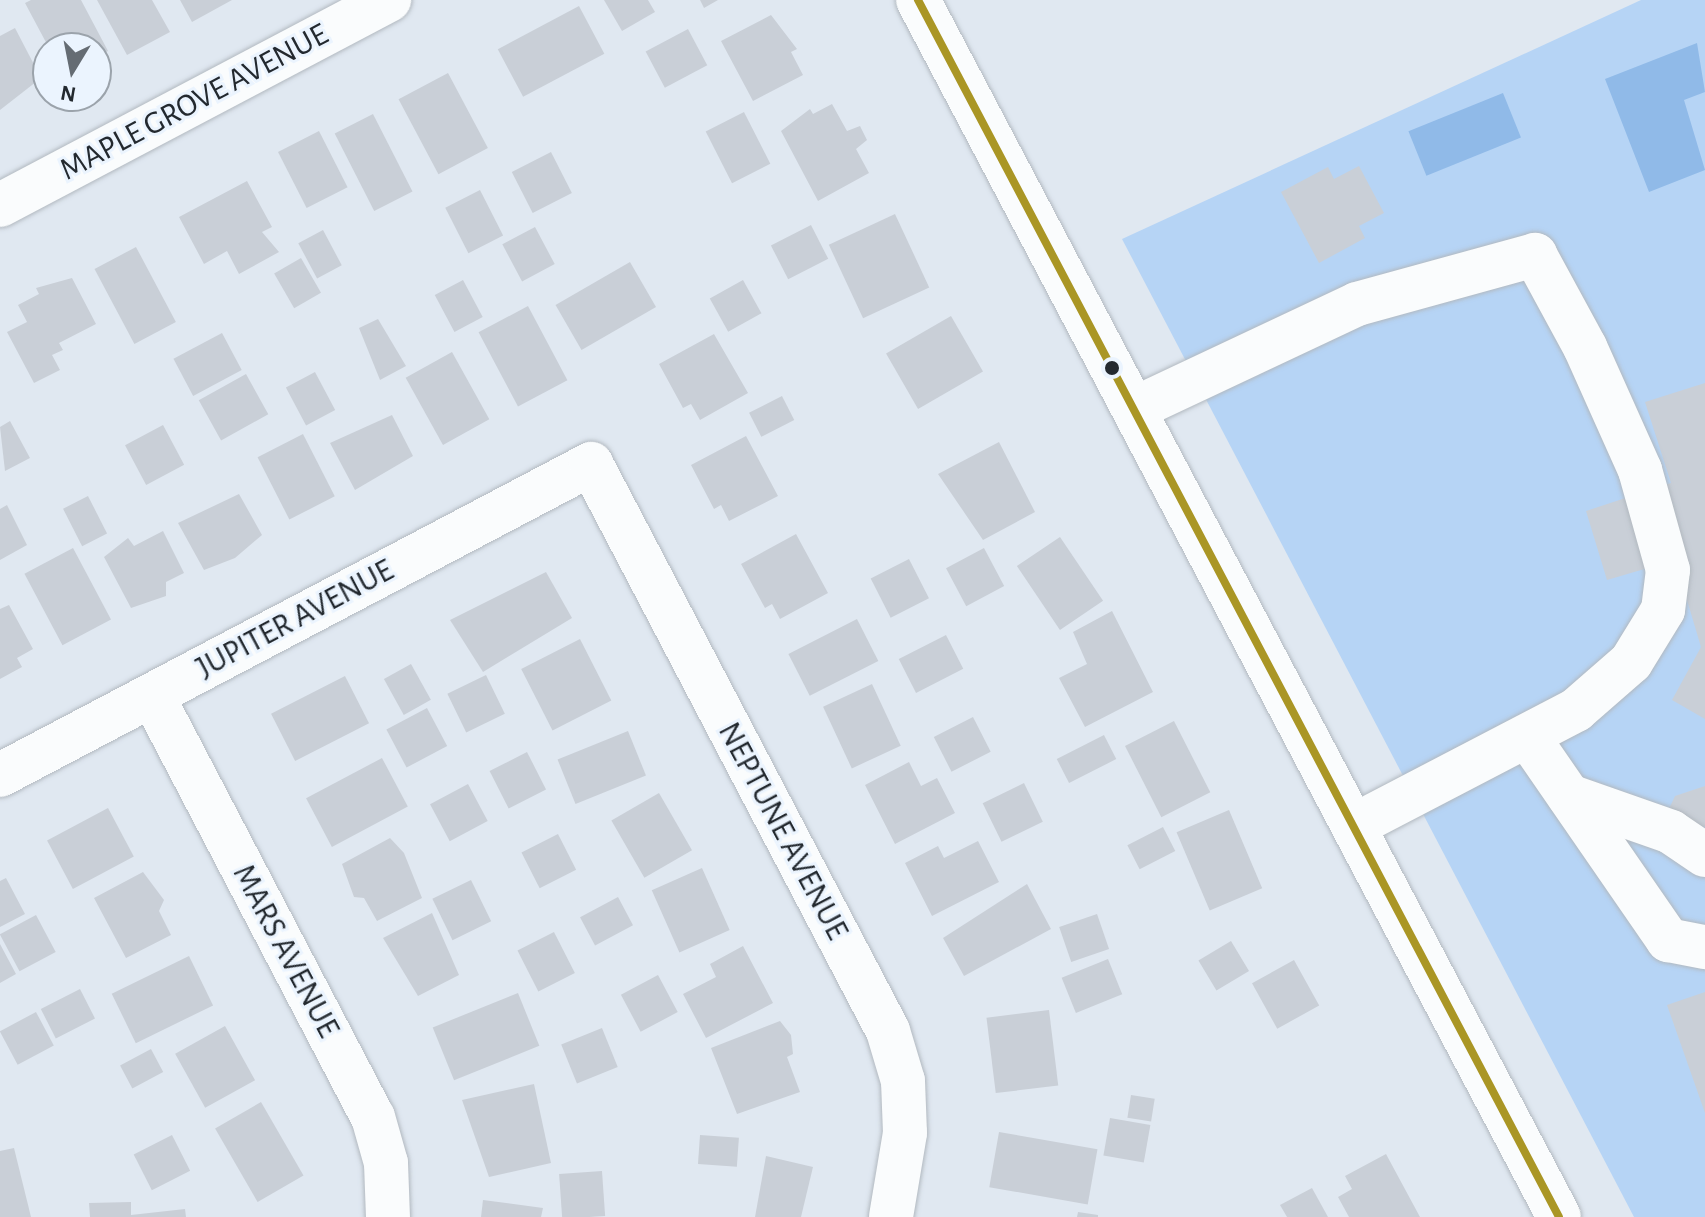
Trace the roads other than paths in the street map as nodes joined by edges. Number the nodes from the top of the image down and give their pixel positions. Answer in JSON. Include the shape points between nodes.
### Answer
{"nodes":[{"id":1,"x":389,"y":0,"type":"edge"},
{"id":2,"x":918,"y":0,"type":"edge"},
{"id":3,"x":0,"y":205,"type":"edge"},
{"id":4,"x":1134,"y":409,"type":"junction"},
{"id":5,"x":591,"y":464,"type":"joint"},
{"id":6,"x":152,"y":695,"type":"junction"},
{"id":7,"x":1528,"y":737,"type":"junction"},
{"id":8,"x":0,"y":775,"type":"edge"},
{"id":9,"x":1569,"y":796,"type":"junction"},
{"id":10,"x":1353,"y":826,"type":"junction"},
{"id":11,"x":1705,"y":855,"type":"edge"},
{"id":12,"x":1705,"y":947,"type":"edge"},
{"id":13,"x":388,"y":1217,"type":"edge"},
{"id":14,"x":891,"y":1217,"type":"edge"},
{"id":15,"x":1559,"y":1217,"type":"edge"}],
"edges":[{"from":1,"to":3,"type":"street","name":"MAPLE GROVE AVENUE"},
{"from":2,"to":4,"type":"street"},
{"from":4,"to":7,"type":"street","via":[[1357,304],[1535,255],[1640,470],[1668,570],[1663,610],[1631,662],[1576,710]]},
{"from":4,"to":10,"type":"street"},
{"from":5,"to":6,"type":"street","name":"JUPITER AVENUE"},
{"from":5,"to":14,"type":"street","name":"NEPTUNE AVENUE","via":[[888,1031],[903,1081],[905,1133]]},
{"from":6,"to":8,"type":"street","name":"JUPITER AVENUE"},
{"from":6,"to":13,"type":"street","name":"MARS AVENUE","via":[[373,1117],[386,1163]]},
{"from":7,"to":9,"type":"street"},
{"from":7,"to":10,"type":"street"},
{"from":9,"to":11,"type":"street","via":[[1671,832]]},
{"from":9,"to":12,"type":"street","via":[[1668,940]]},
{"from":10,"to":15,"type":"street"}]}
